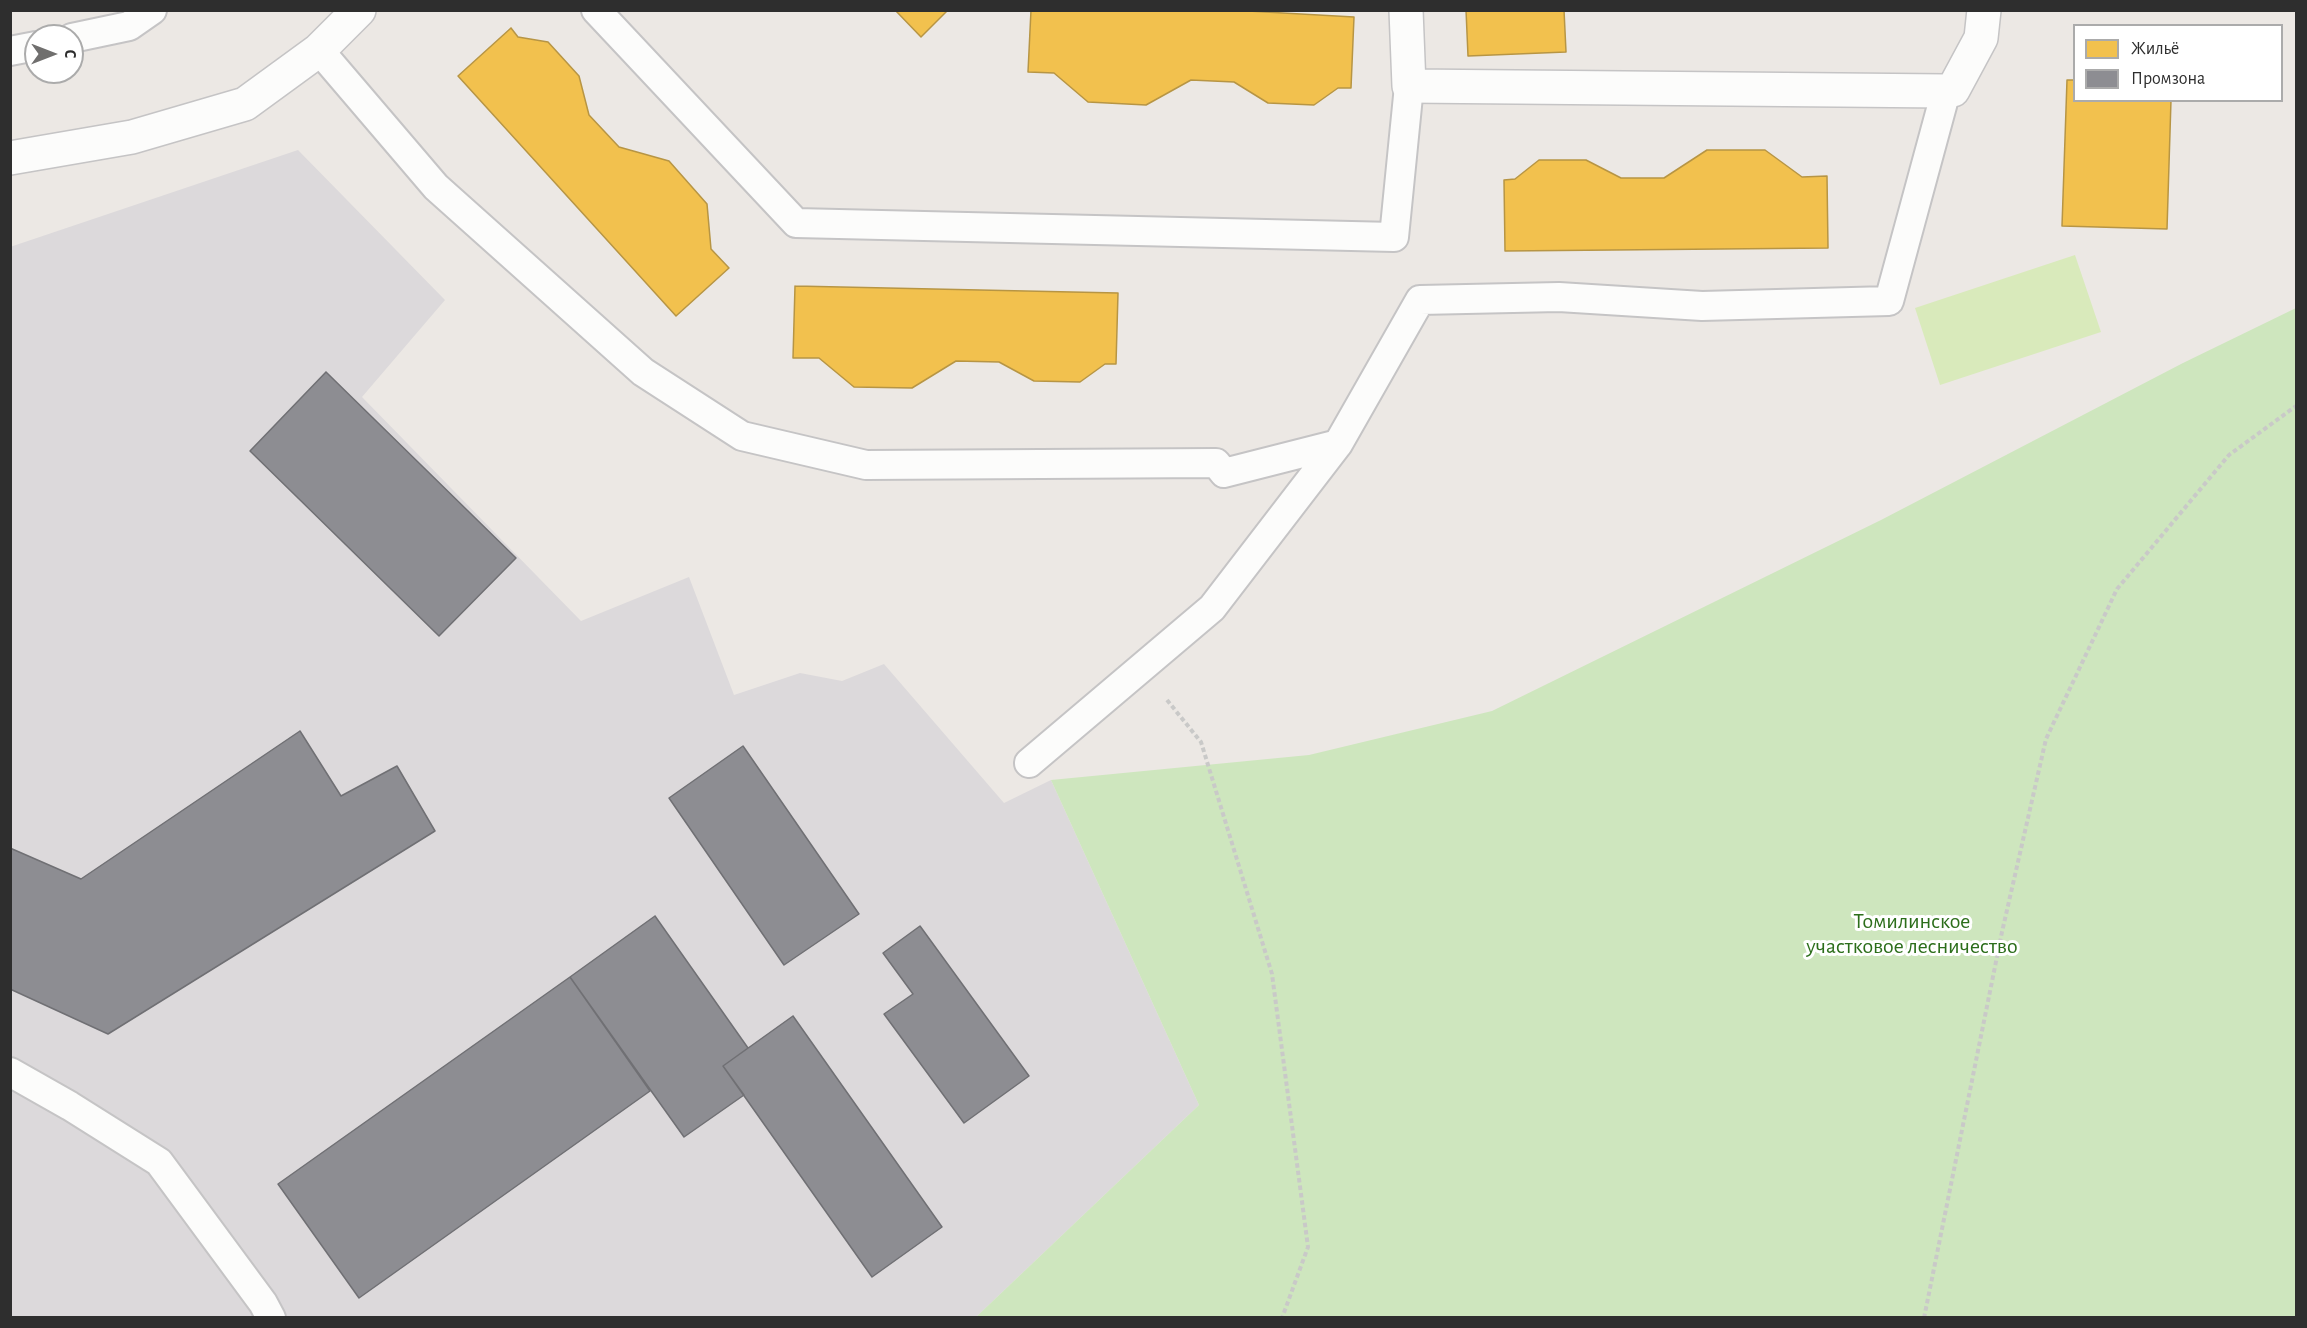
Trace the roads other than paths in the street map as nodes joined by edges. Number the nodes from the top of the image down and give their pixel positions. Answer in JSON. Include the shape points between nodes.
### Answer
{"nodes":[{"id":1,"x":152,"y":10,"type":"edge"},
{"id":2,"x":359,"y":10,"type":"edge"},
{"id":3,"x":596,"y":10,"type":"edge"},
{"id":4,"x":1407,"y":10,"type":"edge"},
{"id":5,"x":1984,"y":10,"type":"edge"},
{"id":6,"x":84,"y":35,"type":"edge"},
{"id":7,"x":319,"y":50,"type":"junction"},
{"id":8,"x":1408,"y":86,"type":"junction"},
{"id":9,"x":1946,"y":92,"type":"junction"},
{"id":10,"x":10,"y":158,"type":"edge"},
{"id":11,"x":1338,"y":444,"type":"junction"},
{"id":12,"x":1029,"y":763,"type":"dead end"},
{"id":13,"x":10,"y":1072,"type":"edge"},
{"id":14,"x":271,"y":1317,"type":"edge"}],
"edges":[{"from":1,"to":6,"type":"lane","via":[[129,26]]},
{"from":2,"to":7,"type":"street"},
{"from":3,"to":8,"type":"lane","via":[[796,223],[1394,237]]},
{"from":4,"to":8,"type":"street"},
{"from":5,"to":9,"type":"street","via":[[1981,38],[1953,90]]},
{"from":7,"to":10,"type":"street","via":[[244,104],[132,137]]},
{"from":7,"to":11,"type":"lane","via":[[436,187],[643,372],[742,436],[866,465],[1216,463],[1224,473]]},
{"from":8,"to":9,"type":"street"},
{"from":9,"to":11,"type":"lane","via":[[1889,301],[1702,306],[1559,297],[1420,300]]},
{"from":11,"to":12,"type":"lane","via":[[1212,608]]},
{"from":13,"to":14,"type":"lane","via":[[159,1162]]}]}
